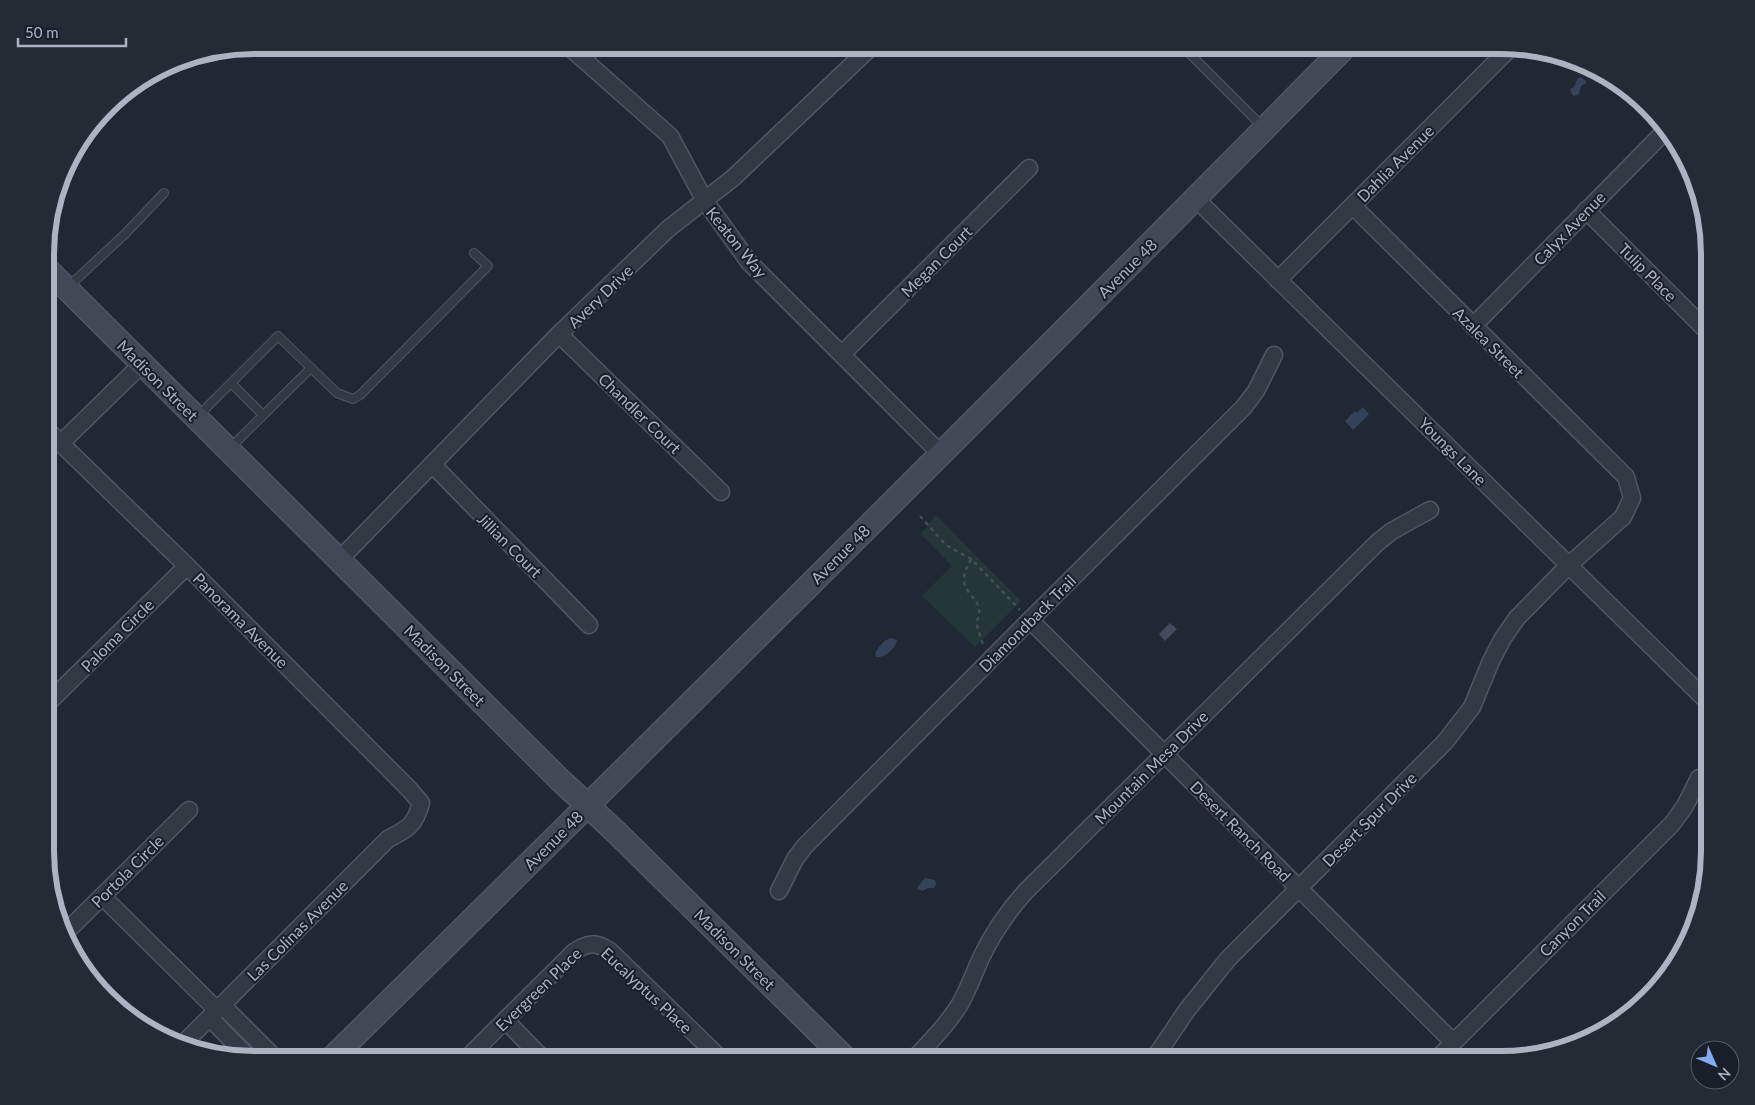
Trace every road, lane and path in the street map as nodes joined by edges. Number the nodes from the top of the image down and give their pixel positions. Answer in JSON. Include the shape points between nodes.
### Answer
{"nodes":[{"id":1,"x":578,"y":54,"type":"edge"},
{"id":2,"x":587,"y":54,"type":"edge"},
{"id":3,"x":864,"y":54,"type":"edge"},
{"id":4,"x":1190,"y":54,"type":"edge"},
{"id":5,"x":1338,"y":54,"type":"edge"},
{"id":6,"x":1504,"y":54,"type":"edge"},
{"id":7,"x":583,"y":58,"type":"junction"},
{"id":8,"x":1265,"y":129,"type":"junction"},
{"id":9,"x":1662,"y":134,"type":"edge"},
{"id":10,"x":1029,"y":168,"type":"dead end"},
{"id":11,"x":164,"y":193,"type":"dead end"},
{"id":12,"x":1196,"y":199,"type":"junction"},
{"id":13,"x":705,"y":202,"type":"junction"},
{"id":14,"x":1353,"y":206,"type":"junction"},
{"id":15,"x":1586,"y":210,"type":"junction"},
{"id":16,"x":474,"y":253,"type":"dead end"},
{"id":17,"x":54,"y":275,"type":"edge"},
{"id":18,"x":1278,"y":280,"type":"junction"},
{"id":19,"x":67,"y":289,"type":"junction"},
{"id":20,"x":1701,"y":325,"type":"edge"},
{"id":21,"x":1474,"y":326,"type":"junction"},
{"id":22,"x":559,"y":334,"type":"junction"},
{"id":23,"x":842,"y":354,"type":"junction"},
{"id":24,"x":1274,"y":355,"type":"dead end"},
{"id":25,"x":142,"y":364,"type":"junction"},
{"id":26,"x":311,"y":368,"type":"junction"},
{"id":27,"x":231,"y":383,"type":"junction"},
{"id":28,"x":263,"y":415,"type":"junction"},
{"id":29,"x":196,"y":418,"type":"junction"},
{"id":30,"x":54,"y":438,"type":"edge"},
{"id":31,"x":60,"y":444,"type":"junction"},
{"id":32,"x":228,"y":449,"type":"junction"},
{"id":33,"x":940,"y":453,"type":"junction"},
{"id":34,"x":432,"y":464,"type":"junction"},
{"id":35,"x":1626,"y":477,"type":"joint"},
{"id":36,"x":721,"y":492,"type":"dead end"},
{"id":37,"x":1430,"y":510,"type":"dead end"},
{"id":38,"x":920,"y":516,"type":"dead end"},
{"id":39,"x":970,"y":559,"type":"junction"},
{"id":40,"x":339,"y":560,"type":"junction"},
{"id":41,"x":1569,"y":565,"type":"junction"},
{"id":42,"x":187,"y":566,"type":"junction"},
{"id":43,"x":1025,"y":615,"type":"junction"},
{"id":44,"x":589,"y":625,"type":"dead end"},
{"id":45,"x":984,"y":648,"type":"dead end"},
{"id":46,"x":1701,"y":695,"type":"edge"},
{"id":47,"x":54,"y":697,"type":"edge"},
{"id":48,"x":1164,"y":754,"type":"junction"},
{"id":49,"x":1699,"y":778,"type":"dead end"},
{"id":50,"x":587,"y":806,"type":"junction"},
{"id":51,"x":189,"y":810,"type":"dead end"},
{"id":52,"x":417,"y":818,"type":"joint"},
{"id":53,"x":1299,"y":888,"type":"junction"},
{"id":54,"x":778,"y":891,"type":"dead end"},
{"id":55,"x":102,"y":896,"type":"junction"},
{"id":56,"x":69,"y":929,"type":"edge"},
{"id":57,"x":592,"y":943,"type":"joint"},
{"id":58,"x":216,"y":1011,"type":"junction"},
{"id":59,"x":505,"y":1020,"type":"junction"},
{"id":60,"x":187,"y":1040,"type":"edge"},
{"id":61,"x":1453,"y":1042,"type":"junction"},
{"id":62,"x":245,"y":1051,"type":"edge"},
{"id":63,"x":266,"y":1051,"type":"edge"},
{"id":64,"x":339,"y":1051,"type":"edge"},
{"id":65,"x":474,"y":1051,"type":"edge"},
{"id":66,"x":535,"y":1051,"type":"edge"},
{"id":67,"x":713,"y":1051,"type":"edge"},
{"id":68,"x":838,"y":1051,"type":"edge"},
{"id":69,"x":922,"y":1051,"type":"edge"},
{"id":70,"x":1159,"y":1051,"type":"edge"},
{"id":71,"x":1444,"y":1051,"type":"edge"}],
"edges":[{"from":1,"to":7,"type":"street","name":"Keaton Way"},
{"from":2,"to":7,"type":"street"},
{"from":3,"to":13,"type":"street","name":"Avery Drive"},
{"from":4,"to":8,"type":"lane"},
{"from":5,"to":8,"type":"main road","name":"Avenue 48"},
{"from":6,"to":14,"type":"street","name":"Dahlia Avenue"},
{"from":7,"to":13,"type":"street","name":"Keaton Way","via":[[670,136]]},
{"from":8,"to":12,"type":"main road","name":"Avenue 48"},
{"from":9,"to":15,"type":"street","name":"Calyx Avenue"},
{"from":10,"to":23,"type":"street","name":"Megan Court"},
{"from":11,"to":19,"type":"lane"},
{"from":12,"to":18,"type":"street","name":"Youngs Lane"},
{"from":12,"to":33,"type":"main road","name":"Avenue 48"},
{"from":13,"to":22,"type":"street","name":"Avery Drive","via":[[668,229]]},
{"from":13,"to":23,"type":"street","name":"Keaton Way","via":[[750,262]]},
{"from":14,"to":18,"type":"street","name":"Dahlia Avenue"},
{"from":14,"to":21,"type":"street","name":"Azalea Street"},
{"from":15,"to":20,"type":"street","name":"Tulip Place"},
{"from":15,"to":21,"type":"street","name":"Calyx Avenue"},
{"from":16,"to":26,"type":"lane","via":[[488,266],[360,395],[346,398]]},
{"from":17,"to":19,"type":"main road","name":"Madison Street"},
{"from":18,"to":41,"type":"street","name":"Youngs Lane"},
{"from":19,"to":25,"type":"main road","name":"Madison Street"},
{"from":21,"to":35,"type":"street","name":"Azalea Street"},
{"from":22,"to":34,"type":"street","name":"Avery Drive"},
{"from":22,"to":36,"type":"street","name":"Chandler Court"},
{"from":23,"to":33,"type":"street","name":"Keaton Way"},
{"from":24,"to":43,"type":"street","name":"Diamondback Trail","via":[[1256,391],[1243,408]]},
{"from":25,"to":29,"type":"main road","name":"Madison Street"},
{"from":25,"to":31,"type":"street"},
{"from":26,"to":27,"type":"lane","via":[[278,336]]},
{"from":26,"to":28,"type":"lane"},
{"from":27,"to":28,"type":"lane"},
{"from":27,"to":29,"type":"lane"},
{"from":28,"to":32,"type":"lane"},
{"from":29,"to":32,"type":"main road","name":"Madison Street"},
{"from":30,"to":31,"type":"street","name":"Panorama Avenue"},
{"from":31,"to":42,"type":"street","name":"Panorama Avenue"},
{"from":32,"to":40,"type":"main road","name":"Madison Street"},
{"from":33,"to":50,"type":"main road","name":"Avenue 48"},
{"from":34,"to":40,"type":"street","name":"Avery Drive"},
{"from":34,"to":44,"type":"street","name":"Jillian Court"},
{"from":35,"to":41,"type":"street","name":"Desert Spur Drive","via":[[1632,498],[1622,517]]},
{"from":37,"to":48,"type":"street","name":"Mountain Mesa Drive","via":[[1378,542]]},
{"from":38,"to":39,"type":"path","via":[[946,545]]},
{"from":39,"to":43,"type":"path"},
{"from":39,"to":45,"type":"path","via":[[963,581],[977,601],[980,616],[976,622]]},
{"from":40,"to":50,"type":"main road","name":"Madison Street"},
{"from":41,"to":46,"type":"street","name":"Youngs Lane"},
{"from":41,"to":53,"type":"street","name":"Desert Spur Drive","via":[[1508,631],[1490,661],[1472,707],[1445,742]]},
{"from":42,"to":47,"type":"street","name":"Paloma Circle"},
{"from":42,"to":52,"type":"street","name":"Panorama Avenue","via":[[410,790],[421,803]]},
{"from":43,"to":48,"type":"street","name":"Desert Ranch Road"},
{"from":43,"to":54,"type":"street","name":"Diamondback Trail","via":[[804,847]]},
{"from":48,"to":53,"type":"street","name":"Desert Ranch Road"},
{"from":48,"to":69,"type":"street","name":"Mountain Mesa Drive","via":[[1016,903],[982,956],[961,1001]]},
{"from":49,"to":61,"type":"street","name":"Canyon Trail","via":[[1672,824]]},
{"from":50,"to":64,"type":"main road","name":"Avenue 48"},
{"from":50,"to":68,"type":"main road","name":"Madison Street"},
{"from":51,"to":55,"type":"street","name":"Portola Circle"},
{"from":52,"to":58,"type":"street","name":"Las Colinas Avenue","via":[[404,831],[388,839]]},
{"from":53,"to":61,"type":"street","name":"Desert Ranch Road"},
{"from":53,"to":70,"type":"street","name":"Desert Spur Drive","via":[[1228,959]]},
{"from":55,"to":56,"type":"street","name":"Portola Circle"},
{"from":55,"to":58,"type":"street"},
{"from":57,"to":59,"type":"street","name":"Evergreen Place","via":[[574,952]]},
{"from":57,"to":67,"type":"street","name":"Eucalyptus Place","via":[[610,951]]},
{"from":58,"to":60,"type":"street","name":"Las Colinas Avenue"},
{"from":58,"to":62,"type":"street"},
{"from":58,"to":63,"type":"street"},
{"from":59,"to":65,"type":"street","name":"Evergreen Place"},
{"from":59,"to":66,"type":"street"},
{"from":61,"to":71,"type":"street","name":"Canyon Trail"}]}
